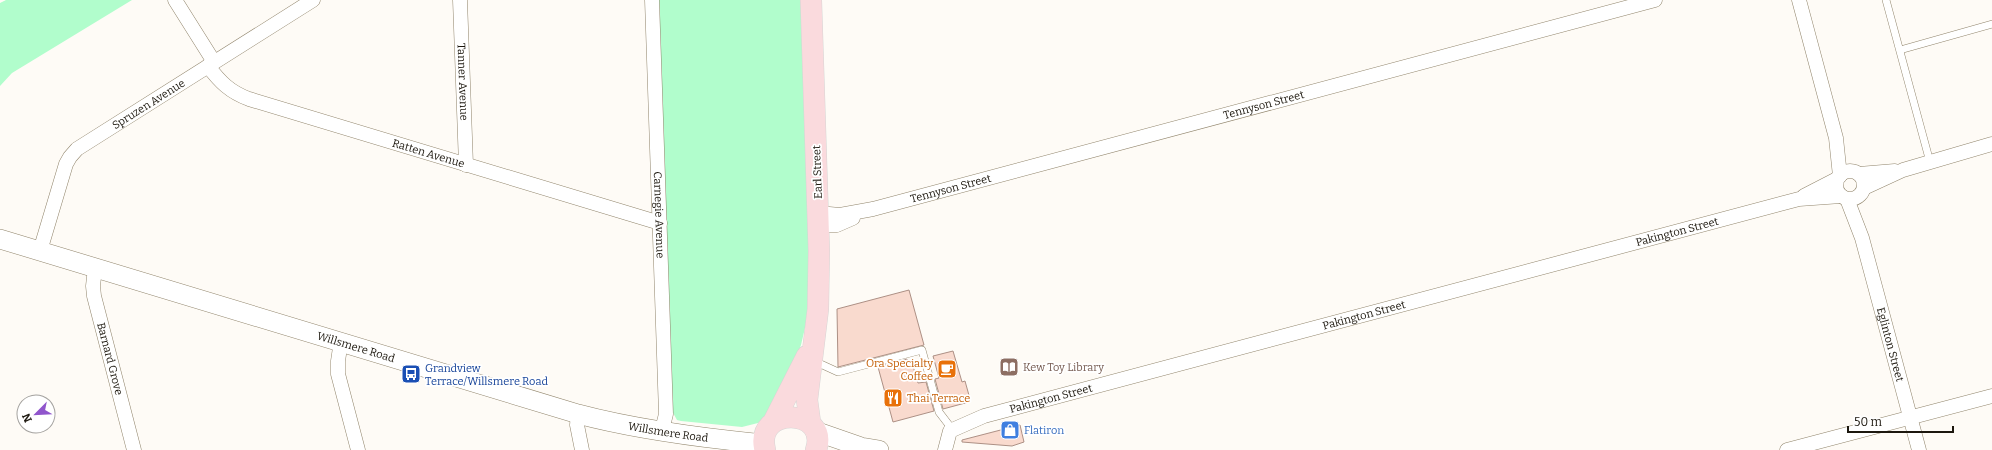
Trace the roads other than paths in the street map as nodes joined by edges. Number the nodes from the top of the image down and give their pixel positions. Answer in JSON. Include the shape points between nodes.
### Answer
{"nodes":[{"id":1,"x":175,"y":0,"type":"edge"},
{"id":2,"x":313,"y":0,"type":"edge"},
{"id":3,"x":460,"y":0,"type":"edge"},
{"id":4,"x":652,"y":0,"type":"edge"},
{"id":5,"x":811,"y":0,"type":"edge"},
{"id":6,"x":1654,"y":0,"type":"edge"},
{"id":7,"x":1799,"y":0,"type":"edge"},
{"id":8,"x":1886,"y":0,"type":"edge"},
{"id":9,"x":1992,"y":24,"type":"edge"},
{"id":10,"x":1900,"y":50,"type":"junction"},
{"id":11,"x":211,"y":64,"type":"junction"},
{"id":12,"x":1992,"y":144,"type":"edge"},
{"id":13,"x":1930,"y":162,"type":"junction"},
{"id":14,"x":466,"y":165,"type":"junction"},
{"id":15,"x":1903,"y":170,"type":"junction"},
{"id":16,"x":1847,"y":175,"type":"junction"},
{"id":17,"x":1852,"y":195,"type":"junction"},
{"id":18,"x":1799,"y":199,"type":"junction"},
{"id":19,"x":818,"y":219,"type":"junction"},
{"id":20,"x":660,"y":223,"type":"junction"},
{"id":21,"x":0,"y":239,"type":"edge"},
{"id":22,"x":40,"y":251,"type":"junction"},
{"id":23,"x":95,"y":268,"type":"junction"},
{"id":24,"x":341,"y":341,"type":"junction"},
{"id":25,"x":811,"y":354,"type":"junction"},
{"id":26,"x":1992,"y":396,"type":"edge"},
{"id":27,"x":578,"y":414,"type":"junction"},
{"id":28,"x":1910,"y":418,"type":"junction"},
{"id":29,"x":774,"y":421,"type":"junction"},
{"id":30,"x":952,"y":429,"type":"junction"},
{"id":31,"x":662,"y":430,"type":"junction"},
{"id":32,"x":814,"y":434,"type":"edge"},
{"id":33,"x":765,"y":447,"type":"edge"},
{"id":34,"x":134,"y":450,"type":"edge"},
{"id":35,"x":358,"y":450,"type":"edge"},
{"id":36,"x":582,"y":450,"type":"edge"},
{"id":37,"x":878,"y":450,"type":"edge"},
{"id":38,"x":945,"y":450,"type":"edge"},
{"id":39,"x":1788,"y":450,"type":"edge"},
{"id":40,"x":1919,"y":450,"type":"edge"}],
"edges":[{"from":1,"to":11,"type":"street","name":"Ratten Avenue"},
{"from":2,"to":11,"type":"street","name":"Spruzen Avenue"},
{"from":3,"to":14,"type":"street","name":"Tanner Avenue"},
{"from":4,"to":20,"type":"street","name":"Carnegie Avenue"},
{"from":5,"to":19,"type":"main road","name":"Earl Street"},
{"from":6,"to":19,"type":"street","name":"Tennyson Street","via":[[873,209],[838,224]]},
{"from":7,"to":16,"type":"street"},
{"from":8,"to":10,"type":"lane"},
{"from":9,"to":10,"type":"lane"},
{"from":10,"to":13,"type":"lane"},
{"from":11,"to":14,"type":"street","name":"Ratten Avenue","via":[[220,82],[238,95]]},
{"from":11,"to":22,"type":"street","name":"Spruzen Avenue","via":[[82,145],[70,157]]},
{"from":12,"to":13,"type":"street","name":"Pakington Street"},
{"from":13,"to":15,"type":"street","name":"Pakington Street"},
{"from":14,"to":20,"type":"street","name":"Ratten Avenue"},
{"from":15,"to":16,"type":"street","name":"Pakington Street"},
{"from":15,"to":17,"type":"street","name":"Pakington Street"},
{"from":16,"to":17,"type":"street","via":[[1836,188]]},
{"from":16,"to":17,"type":"street","via":[[1864,180]]},
{"from":16,"to":18,"type":"street","name":"Pakington Street"},
{"from":17,"to":18,"type":"street","name":"Pakington Street"},
{"from":17,"to":28,"type":"street","name":"Eglinton Street"},
{"from":18,"to":30,"type":"street","name":"Pakington Street","via":[[984,416]]},
{"from":19,"to":25,"type":"main road","name":"Earl Street","via":[[819,286]]},
{"from":20,"to":31,"type":"street","name":"Carnegie Avenue","via":[[666,414]]},
{"from":21,"to":22,"type":"street","name":"Willsmere Road"},
{"from":22,"to":23,"type":"street","name":"Willsmere Road"},
{"from":23,"to":24,"type":"street","name":"Willsmere Road"},
{"from":23,"to":34,"type":"street","name":"Barnard Grove","via":[[94,296]]},
{"from":24,"to":27,"type":"street","name":"Willsmere Road"},
{"from":24,"to":35,"type":"street","via":[[338,374]]},
{"from":25,"to":29,"type":"main road","name":"Earl Street"},
{"from":25,"to":30,"type":"lane","via":[[838,372],[922,350],[939,412]]},
{"from":25,"to":32,"type":"main road","name":"Earl Street","via":[[806,400]]},
{"from":26,"to":28,"type":"street"},
{"from":27,"to":31,"type":"street","name":"Willsmere Road"},
{"from":27,"to":36,"type":"street","via":[[577,425]]},
{"from":28,"to":39,"type":"street"},
{"from":28,"to":40,"type":"street","name":"Eglinton Street"},
{"from":29,"to":32,"type":"main road","via":[[803,419]]},
{"from":29,"to":33,"type":"main road","name":"Earl Street","via":[[768,429]]},
{"from":30,"to":38,"type":"street"},
{"from":31,"to":33,"type":"street","name":"Willsmere Road"},
{"from":32,"to":37,"type":"street"}]}
